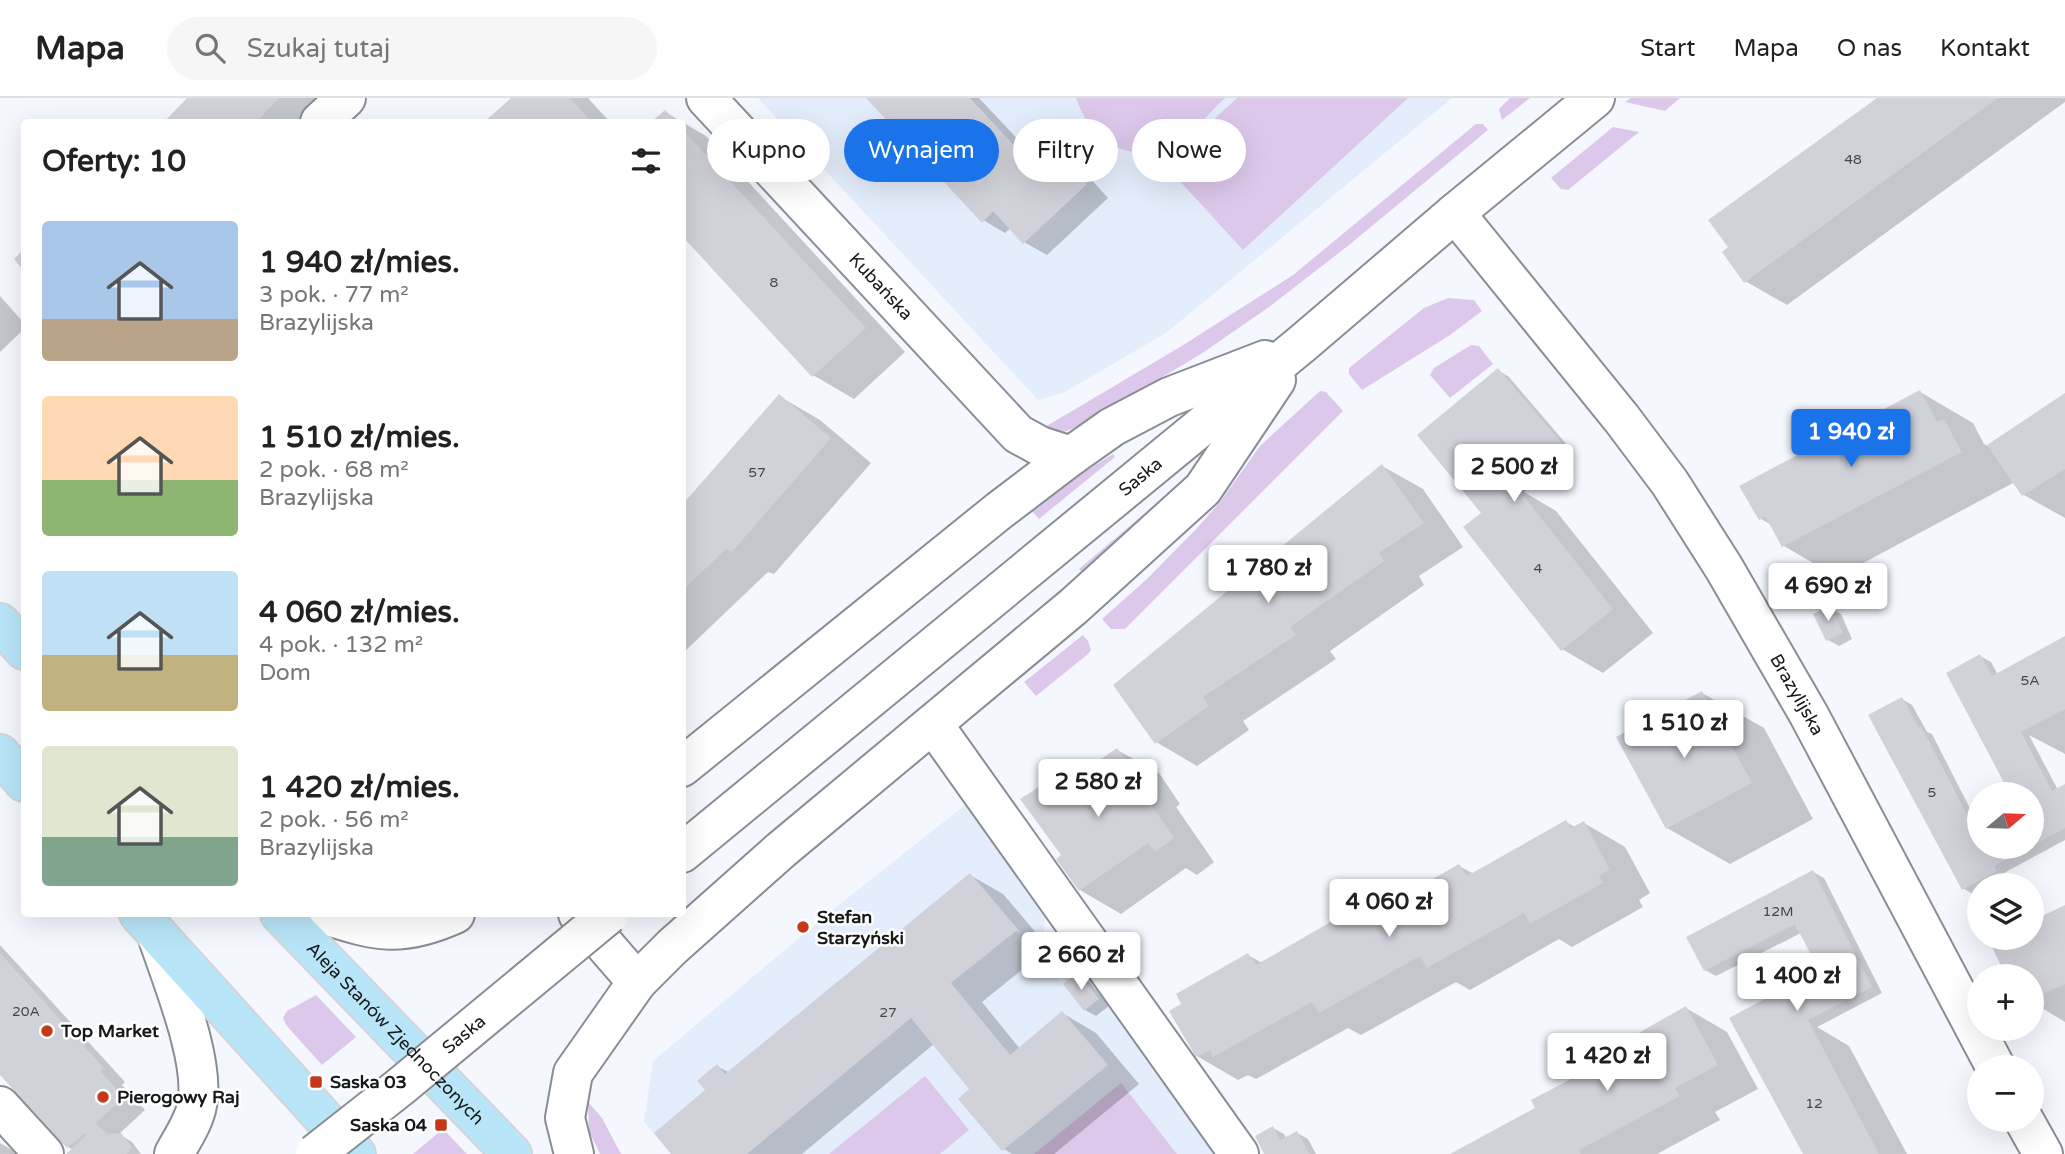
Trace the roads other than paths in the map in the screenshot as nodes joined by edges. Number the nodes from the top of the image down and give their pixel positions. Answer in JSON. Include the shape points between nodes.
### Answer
{"nodes":[{"id":1,"x":346,"y":98,"type":"edge"},
{"id":2,"x":706,"y":98,"type":"edge"},
{"id":3,"x":1595,"y":98,"type":"edge"},
{"id":4,"x":323,"y":119,"type":"edge"},
{"id":5,"x":1455,"y":213,"type":"junction"},
{"id":6,"x":1298,"y":347,"type":"junction"},
{"id":7,"x":1071,"y":456,"type":"junction"},
{"id":8,"x":0,"y":623,"type":"edge"},
{"id":9,"x":21,"y":647,"type":"edge"},
{"id":10,"x":933,"y":724,"type":"junction"},
{"id":11,"x":0,"y":754,"type":"edge"},
{"id":12,"x":686,"y":764,"type":"edge"},
{"id":13,"x":21,"y":778,"type":"edge"},
{"id":14,"x":686,"y":850,"type":"edge"},
{"id":15,"x":283,"y":917,"type":"edge"},
{"id":16,"x":334,"y":917,"type":"edge"},
{"id":17,"x":447,"y":917,"type":"edge"},
{"id":18,"x":581,"y":917,"type":"edge"},
{"id":19,"x":605,"y":917,"type":"edge"},
{"id":20,"x":148,"y":924,"type":"edge"},
{"id":21,"x":638,"y":982,"type":"junction"},
{"id":22,"x":1989,"y":1055,"type":"edge"},
{"id":23,"x":0,"y":1106,"type":"edge"},
{"id":24,"x":2031,"y":1132,"type":"edge"},
{"id":25,"x":44,"y":1154,"type":"edge"},
{"id":26,"x":174,"y":1154,"type":"edge"},
{"id":27,"x":315,"y":1154,"type":"edge"},
{"id":28,"x":356,"y":1154,"type":"edge"},
{"id":29,"x":512,"y":1154,"type":"edge"},
{"id":30,"x":574,"y":1154,"type":"edge"},
{"id":31,"x":1239,"y":1154,"type":"edge"},
{"id":32,"x":2043,"y":1154,"type":"edge"}],
"edges":[{"from":1,"to":4,"type":"street"},
{"from":2,"to":7,"type":"street","name":"Kubańska","via":[[1018,434]]},
{"from":3,"to":5,"type":"street","name":"Saska"},
{"from":5,"to":6,"type":"street","name":"Saska"},
{"from":5,"to":22,"type":"street","name":"Brazylijska","via":[[1622,419],[1724,568],[1809,715]]},
{"from":6,"to":7,"type":"street","via":[[1169,397],[1112,427]]},
{"from":6,"to":10,"type":"street","via":[[1203,489],[1074,606]]},
{"from":6,"to":14,"type":"street","name":"Saska"},
{"from":7,"to":12,"type":"street"},
{"from":8,"to":9,"type":"main road"},
{"from":10,"to":21,"type":"street","via":[[781,850]]},
{"from":10,"to":31,"type":"street"},
{"from":11,"to":13,"type":"main road"},
{"from":15,"to":29,"type":"main road","name":"Aleja Stanów Zjednoczonych"},
{"from":16,"to":17,"type":"street","via":[[389,932],[415,929]]},
{"from":18,"to":21,"type":"street"},
{"from":19,"to":27,"type":"street","name":"Saska","bridge":true},
{"from":20,"to":26,"type":"street","via":[[190,1039],[198,1083],[197,1105]]},
{"from":20,"to":28,"type":"main road"},
{"from":21,"to":30,"type":"street","via":[[573,1073],[565,1118]]},
{"from":23,"to":25,"type":"street"},
{"from":24,"to":32,"type":"street"}]}
